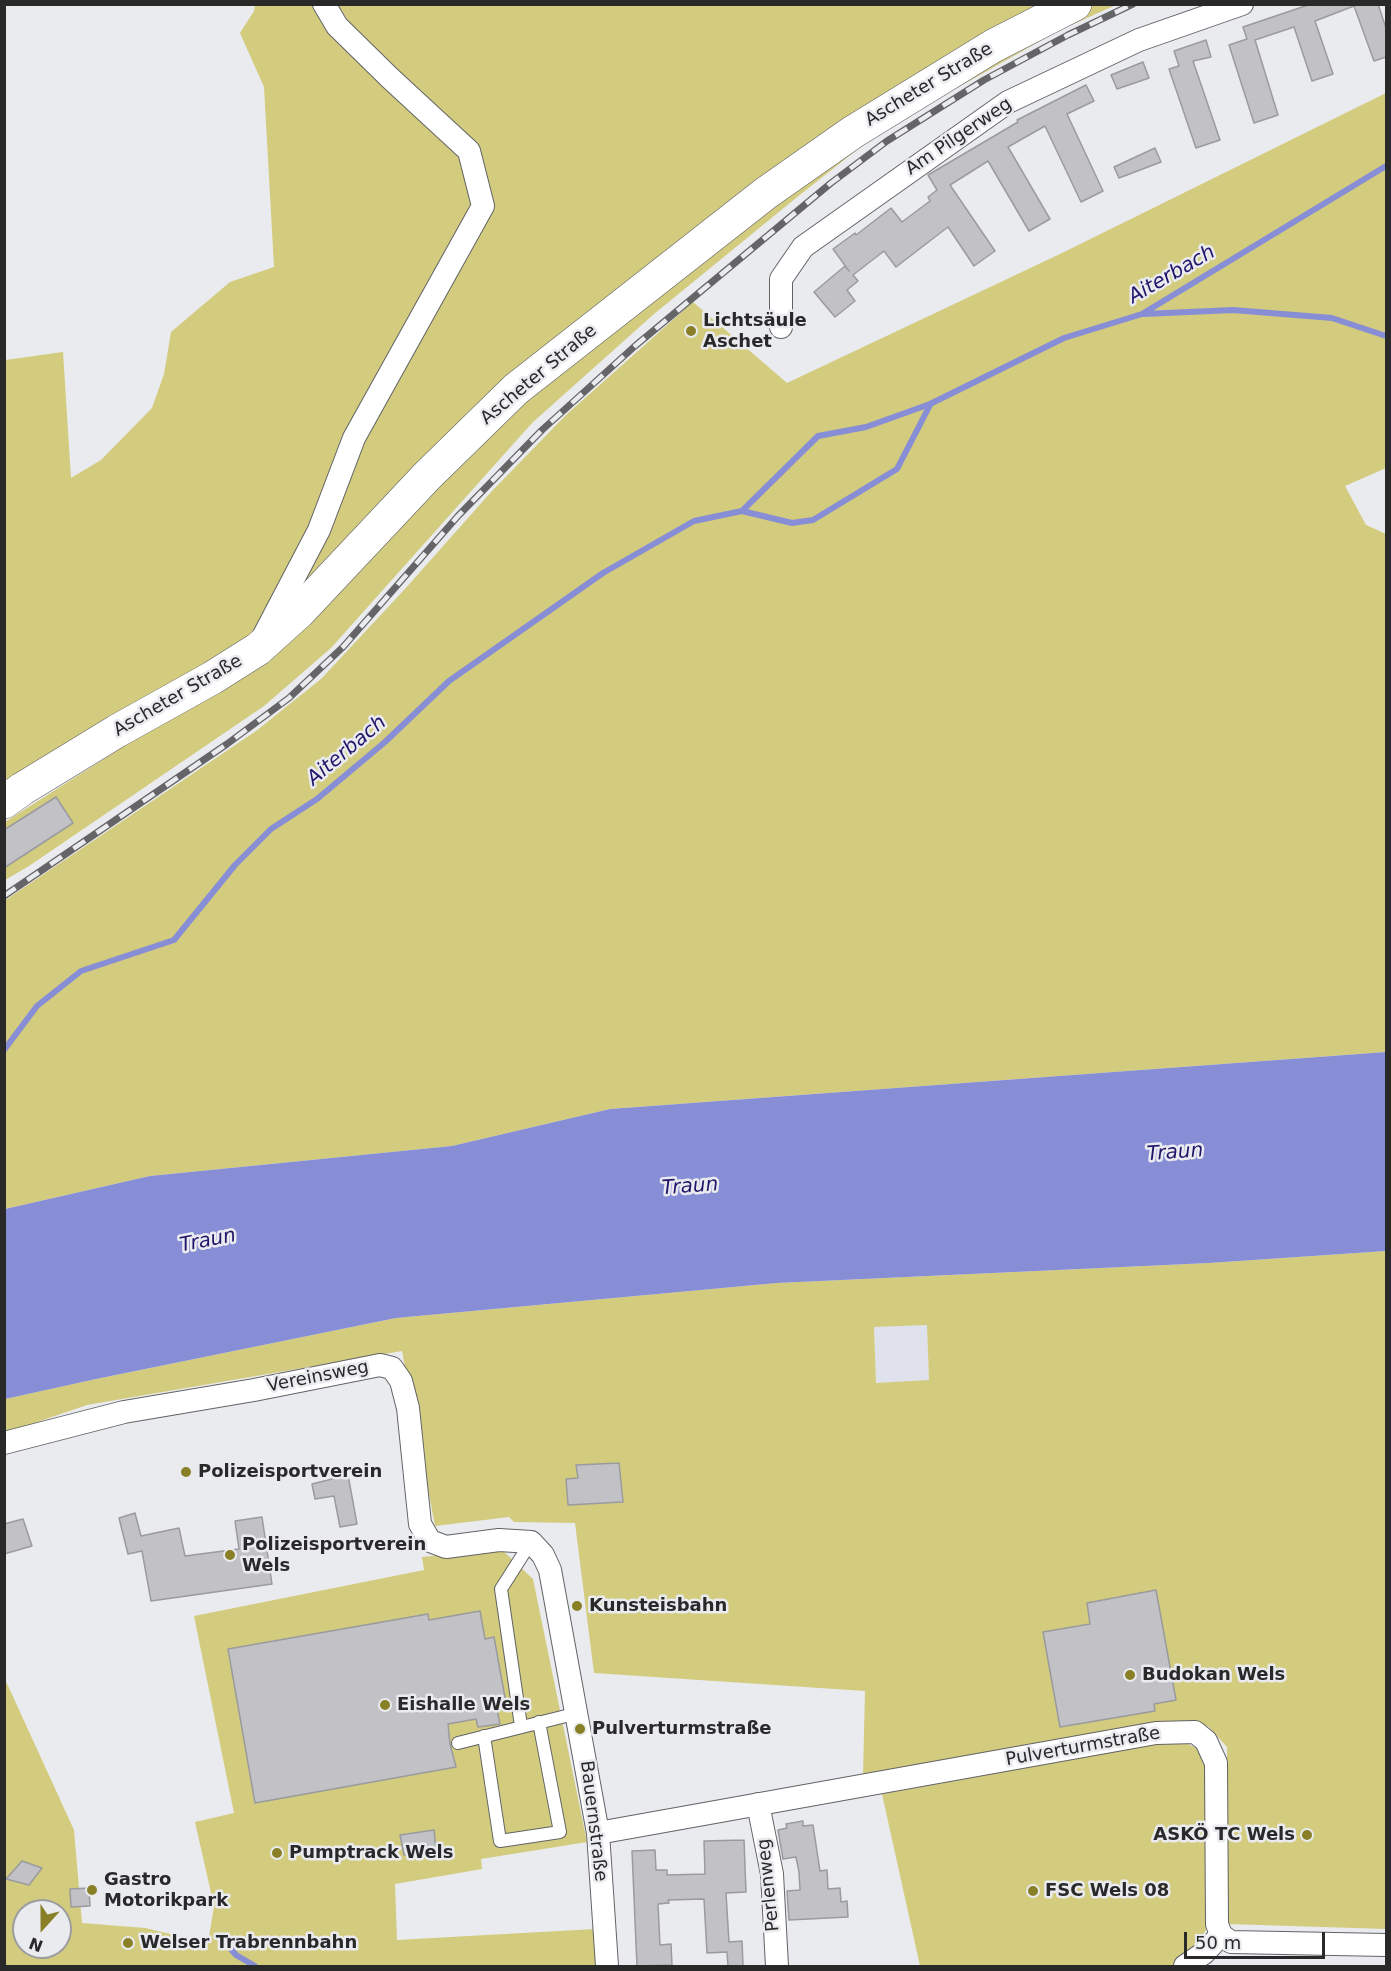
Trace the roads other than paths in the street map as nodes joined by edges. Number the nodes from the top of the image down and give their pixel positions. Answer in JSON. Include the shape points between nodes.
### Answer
{"nodes":[{"id":1,"x":324,"y":4,"type":"edge"},
{"id":2,"x":1075,"y":4,"type":"edge"},
{"id":3,"x":1242,"y":4,"type":"edge"},
{"id":4,"x":781,"y":327,"type":"dead end"},
{"id":5,"x":258,"y":649,"type":"junction"},
{"id":6,"x":4,"y":802,"type":"edge"},
{"id":7,"x":4,"y":1443,"type":"edge"},
{"id":8,"x":531,"y":1542,"type":"junction"},
{"id":9,"x":578,"y":1713,"type":"junction"},
{"id":10,"x":539,"y":1722,"type":"junction"},
{"id":11,"x":521,"y":1726,"type":"junction"},
{"id":12,"x":484,"y":1736,"type":"junction"},
{"id":13,"x":459,"y":1743,"type":"dead end"},
{"id":14,"x":758,"y":1804,"type":"junction"},
{"id":15,"x":598,"y":1833,"type":"junction"},
{"id":16,"x":1221,"y":1935,"type":"junction"},
{"id":17,"x":1386,"y":1945,"type":"edge"},
{"id":18,"x":607,"y":1966,"type":"edge"},
{"id":19,"x":777,"y":1966,"type":"edge"},
{"id":20,"x":1185,"y":1966,"type":"edge"}],
"edges":[{"from":1,"to":5,"type":"street","via":[[338,26],[469,151],[483,206],[354,438],[319,530]]},
{"from":2,"to":5,"type":"main road","name":"Ascheter Straße","via":[[993,46],[853,132],[766,193],[516,389],[427,476],[299,612]]},
{"from":3,"to":4,"type":"street","name":"Am Pilgerweg","via":[[1139,40],[1008,102],[803,247],[781,279]]},
{"from":5,"to":6,"type":"main road","name":"Ascheter Straße"},
{"from":7,"to":8,"type":"street","name":"Vereinsweg","via":[[124,1412],[380,1365],[392,1368],[401,1381],[408,1408],[420,1524],[430,1541],[446,1547],[499,1539]]},
{"from":8,"to":9,"type":"street","name":"Bauernstraße","via":[[543,1554],[550,1570]]},
{"from":8,"to":11,"type":"lane","via":[[501,1589]]},
{"from":9,"to":10,"type":"lane"},
{"from":9,"to":15,"type":"street","name":"Bauernstraße"},
{"from":10,"to":11,"type":"lane"},
{"from":10,"to":12,"type":"lane","via":[[560,1832],[500,1841]]},
{"from":11,"to":12,"type":"lane"},
{"from":12,"to":13,"type":"lane"},
{"from":14,"to":15,"type":"street","name":"Pulverturmstraße"},
{"from":14,"to":16,"type":"street","name":"Pulverturmstraße","via":[[1156,1733],[1194,1732],[1206,1741],[1216,1762],[1217,1924]]},
{"from":14,"to":19,"type":"street","name":"Perlenweg","via":[[772,1874]]},
{"from":15,"to":18,"type":"street","name":"Bauernstraße"},
{"from":16,"to":17,"type":"street","via":[[1231,1942]]},
{"from":16,"to":20,"type":"street"}]}
